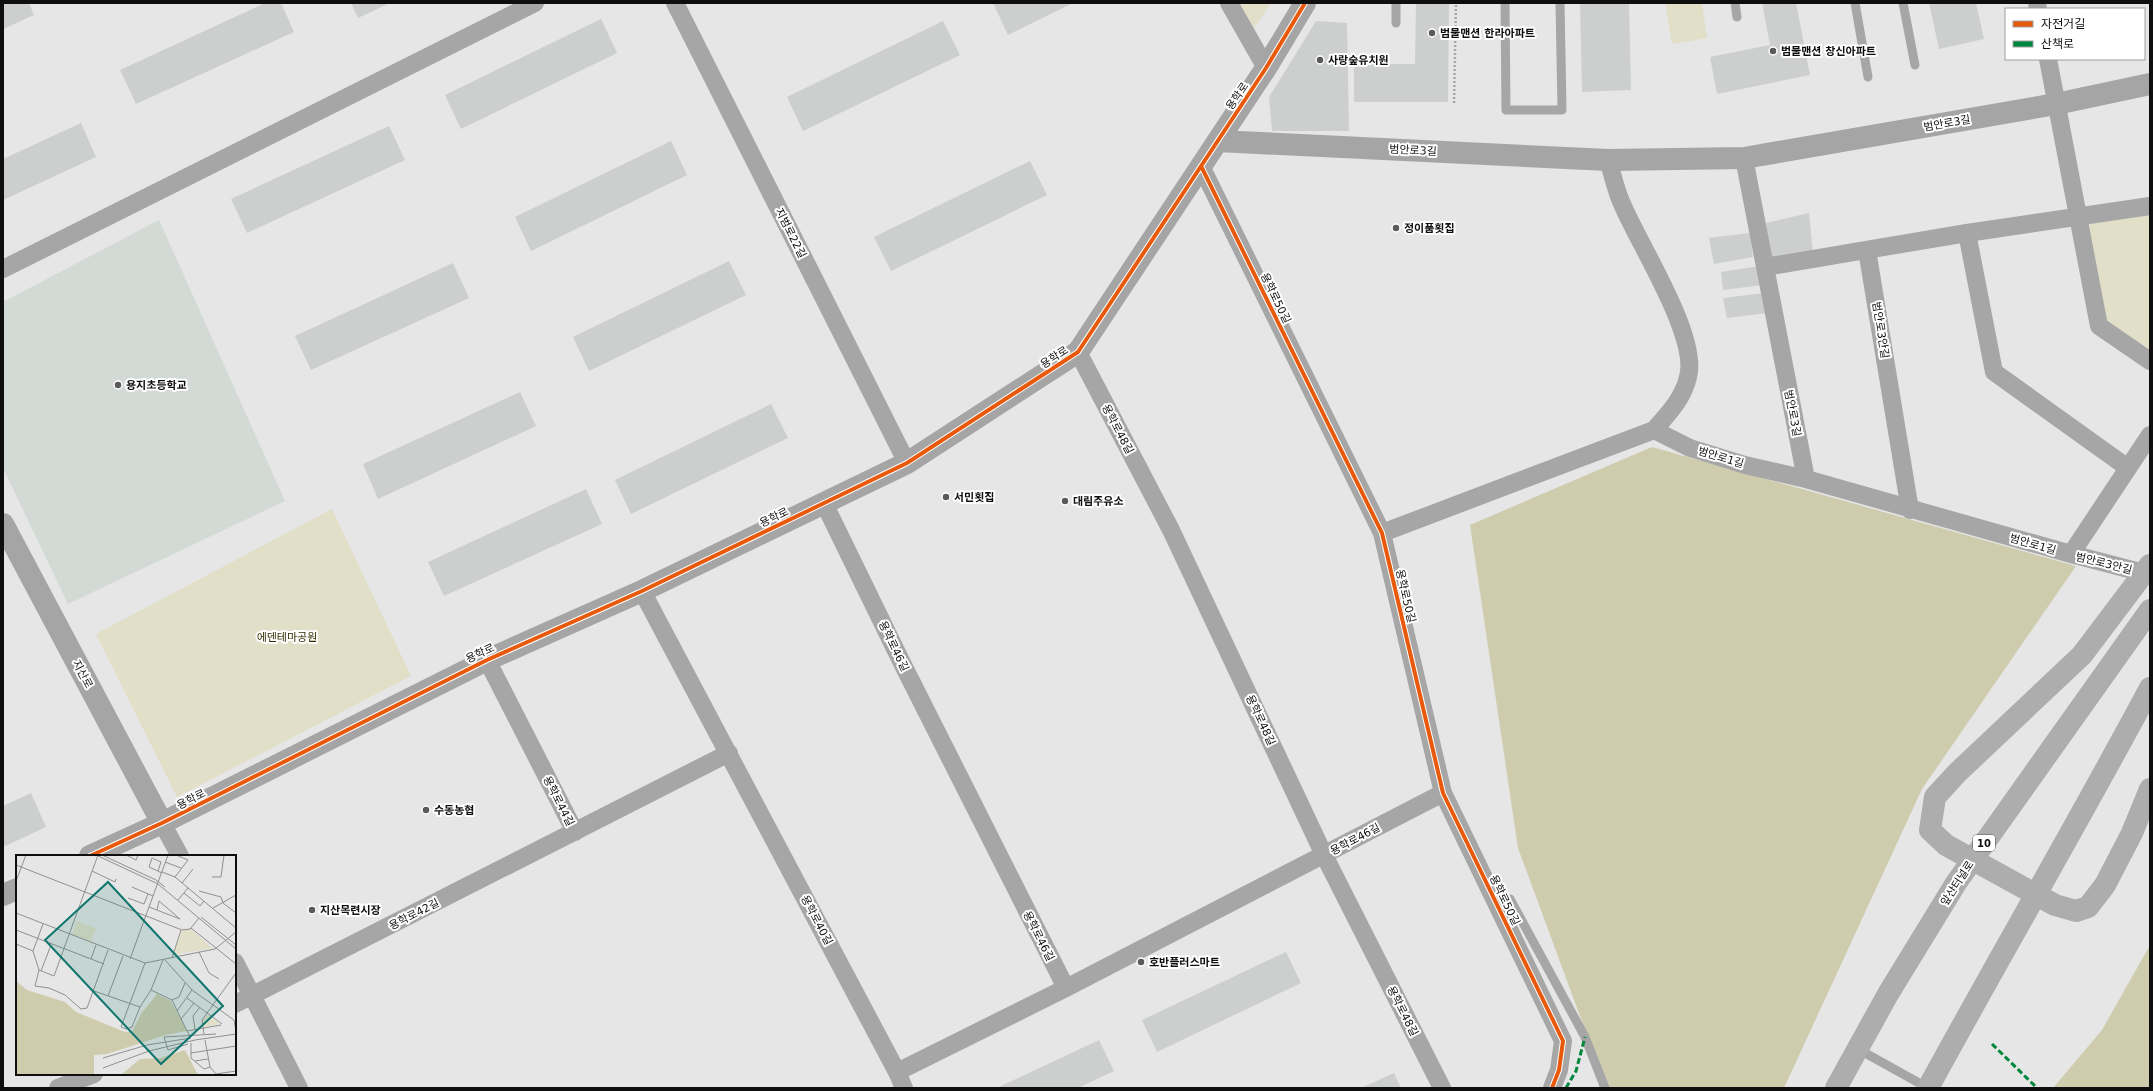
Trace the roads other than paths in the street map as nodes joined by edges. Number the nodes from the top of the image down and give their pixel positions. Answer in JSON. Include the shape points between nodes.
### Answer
{"nodes":[{"id":1,"x":535,"y":3,"type":"edge"},
{"id":2,"x":675,"y":3,"type":"edge"},
{"id":3,"x":1229,"y":3,"type":"edge"},
{"id":4,"x":1305,"y":3,"type":"edge"},
{"id":5,"x":1396,"y":3,"type":"edge"},
{"id":6,"x":1505,"y":3,"type":"edge"},
{"id":7,"x":1560,"y":3,"type":"edge"},
{"id":8,"x":1735,"y":3,"type":"edge"},
{"id":9,"x":1854,"y":3,"type":"edge"},
{"id":10,"x":1903,"y":3,"type":"edge"},
{"id":11,"x":1737,"y":18,"type":"dead end"},
{"id":12,"x":1396,"y":23,"type":"dead end"},
{"id":13,"x":2048,"y":60,"type":"edge"},
{"id":14,"x":1915,"y":65,"type":"dead end"},
{"id":15,"x":1266,"y":68,"type":"junction"},
{"id":16,"x":1868,"y":77,"type":"dead end"},
{"id":17,"x":2150,"y":84,"type":"edge"},
{"id":18,"x":2056,"y":104,"type":"junction"},
{"id":19,"x":1218,"y":141,"type":"junction"},
{"id":20,"x":1744,"y":158,"type":"junction"},
{"id":21,"x":1608,"y":160,"type":"junction"},
{"id":22,"x":1201,"y":166,"type":"junction"},
{"id":23,"x":2150,"y":206,"type":"edge"},
{"id":24,"x":2078,"y":216,"type":"junction"},
{"id":25,"x":1967,"y":233,"type":"junction"},
{"id":26,"x":1867,"y":250,"type":"junction"},
{"id":27,"x":1765,"y":267,"type":"junction"},
{"id":28,"x":3,"y":269,"type":"edge"},
{"id":29,"x":1078,"y":352,"type":"junction"},
{"id":30,"x":2150,"y":361,"type":"edge"},
{"id":31,"x":1654,"y":430,"type":"junction"},
{"id":32,"x":2150,"y":434,"type":"edge"},
{"id":33,"x":907,"y":462,"type":"junction"},
{"id":34,"x":2128,"y":468,"type":"junction"},
{"id":35,"x":1806,"y":479,"type":"junction"},
{"id":36,"x":824,"y":503,"type":"junction"},
{"id":37,"x":1910,"y":510,"type":"junction"},
{"id":38,"x":3,"y":524,"type":"edge"},
{"id":39,"x":1382,"y":533,"type":"junction"},
{"id":40,"x":2071,"y":554,"type":"junction"},
{"id":41,"x":2147,"y":569,"type":"edge"},
{"id":42,"x":642,"y":591,"type":"junction"},
{"id":43,"x":2150,"y":610,"type":"edge"},
{"id":44,"x":487,"y":660,"type":"junction"},
{"id":45,"x":2150,"y":688,"type":"edge"},
{"id":46,"x":729,"y":753,"type":"junction"},
{"id":47,"x":2150,"y":789,"type":"edge"},
{"id":48,"x":1442,"y":793,"type":"junction"},
{"id":49,"x":162,"y":824,"type":"junction"},
{"id":50,"x":575,"y":832,"type":"junction"},
{"id":51,"x":92,"y":855,"type":"edge"},
{"id":52,"x":179,"y":855,"type":"edge"},
{"id":53,"x":1324,"y":855,"type":"junction"},
{"id":54,"x":16,"y":890,"type":"edge"},
{"id":55,"x":3,"y":896,"type":"edge"},
{"id":56,"x":1495,"y":901,"type":"junction"},
{"id":57,"x":236,"y":964,"type":"edge"},
{"id":58,"x":1066,"y":988,"type":"junction"},
{"id":59,"x":253,"y":996,"type":"junction"},
{"id":60,"x":236,"y":1004,"type":"edge"},
{"id":61,"x":1856,"y":1048,"type":"junction"},
{"id":62,"x":897,"y":1072,"type":"junction"},
{"id":63,"x":95,"y":1079,"type":"edge"},
{"id":64,"x":58,"y":1088,"type":"edge"},
{"id":65,"x":299,"y":1088,"type":"edge"},
{"id":66,"x":904,"y":1088,"type":"edge"},
{"id":67,"x":1442,"y":1088,"type":"edge"},
{"id":68,"x":1552,"y":1088,"type":"edge"},
{"id":69,"x":1605,"y":1088,"type":"edge"},
{"id":70,"x":1836,"y":1088,"type":"edge"},
{"id":71,"x":1928,"y":1088,"type":"edge"}],
"edges":[{"from":1,"to":28,"type":"street"},
{"from":2,"to":33,"type":"street","name":"지범로22길"},
{"from":3,"to":15,"type":"street"},
{"from":4,"to":15,"type":"street","name":"용학로"},
{"from":5,"to":12,"type":"lane"},
{"from":6,"to":7,"type":"lane","via":[[1506,110],[1562,110]]},
{"from":8,"to":11,"type":"lane"},
{"from":9,"to":16,"type":"lane"},
{"from":10,"to":14,"type":"lane"},
{"from":13,"to":18,"type":"street"},
{"from":15,"to":19,"type":"street","name":"용학로"},
{"from":17,"to":18,"type":"street","name":"범안로3길"},
{"from":18,"to":20,"type":"street","name":"범안로3길"},
{"from":18,"to":24,"type":"street"},
{"from":19,"to":21,"type":"street","name":"범안로3길"},
{"from":19,"to":22,"type":"street","name":"용학로"},
{"from":20,"to":21,"type":"street","name":"범안로3길"},
{"from":20,"to":27,"type":"street","name":"범안로3길"},
{"from":21,"to":31,"type":"street","via":[[1622,206],[1660,280],[1687,342],[1689,377],[1676,407]]},
{"from":22,"to":29,"type":"street","name":"용학로"},
{"from":22,"to":39,"type":"street","name":"용학로50길"},
{"from":23,"to":24,"type":"street"},
{"from":24,"to":25,"type":"street"},
{"from":24,"to":30,"type":"street","via":[[2099,326]]},
{"from":25,"to":26,"type":"street"},
{"from":25,"to":34,"type":"street","via":[[1994,372]]},
{"from":26,"to":27,"type":"street"},
{"from":26,"to":37,"type":"street","name":"범안로3안길"},
{"from":27,"to":35,"type":"street","name":"범안로3길"},
{"from":29,"to":33,"type":"street","name":"용학로"},
{"from":29,"to":53,"type":"street","name":"용학로48길","via":[[1171,530]]},
{"from":31,"to":35,"type":"street","name":"범안로1길","via":[[1690,448],[1745,465]]},
{"from":31,"to":39,"type":"street"},
{"from":32,"to":34,"type":"street","name":"범안로3안길"},
{"from":33,"to":36,"type":"street","name":"용학로"},
{"from":34,"to":40,"type":"street","name":"범안로3안길"},
{"from":35,"to":37,"type":"street","name":"범안로1길"},
{"from":36,"to":42,"type":"street","name":"용학로"},
{"from":36,"to":58,"type":"street","name":"용학로46길","via":[[905,670]]},
{"from":37,"to":40,"type":"street","name":"범안로1길"},
{"from":38,"to":49,"type":"street","name":"지산로"},
{"from":39,"to":48,"type":"street","name":"용학로50길"},
{"from":40,"to":41,"type":"street","name":"범안로3안길"},
{"from":41,"to":47,"type":"highway","via":[[2082,655],[1935,797],[1930,830],[1946,845],[2055,905],[2076,911],[2088,907],[2105,885]]},
{"from":42,"to":44,"type":"street","name":"용학로"},
{"from":42,"to":46,"type":"street","name":"용학로40길"},
{"from":43,"to":61,"type":"highway","name":"앞산터널로","number":"10","via":[[1956,883]]},
{"from":44,"to":49,"type":"street","name":"용학로"},
{"from":44,"to":50,"type":"street","name":"용학로44길"},
{"from":45,"to":71,"type":"highway","via":[[2089,803]]},
{"from":46,"to":50,"type":"street","name":"용학로44길"},
{"from":46,"to":62,"type":"street","name":"용학로40길"},
{"from":48,"to":53,"type":"street","name":"용학로46길"},
{"from":48,"to":56,"type":"street","name":"용학로50길"},
{"from":49,"to":51,"type":"street","name":"용학로"},
{"from":49,"to":52,"type":"street"},
{"from":50,"to":59,"type":"street","name":"용학로42길"},
{"from":53,"to":58,"type":"street","name":"용학로46길"},
{"from":53,"to":67,"type":"street","name":"용학로48길"},
{"from":54,"to":55,"type":"street"},
{"from":56,"to":68,"type":"street","name":"용학로50길","via":[[1563,1041],[1560,1070]]},
{"from":56,"to":69,"type":"lane","via":[[1510,899],[1586,1037]]},
{"from":57,"to":59,"type":"street"},
{"from":58,"to":62,"type":"street"},
{"from":59,"to":60,"type":"street","name":"용학로42길"},
{"from":59,"to":65,"type":"street"},
{"from":61,"to":70,"type":"highway","name":"앞산터널로","number":"10"},
{"from":61,"to":71,"type":"lane"},
{"from":62,"to":66,"type":"street","name":"용학로40길"},
{"from":63,"to":64,"type":"street"}]}
